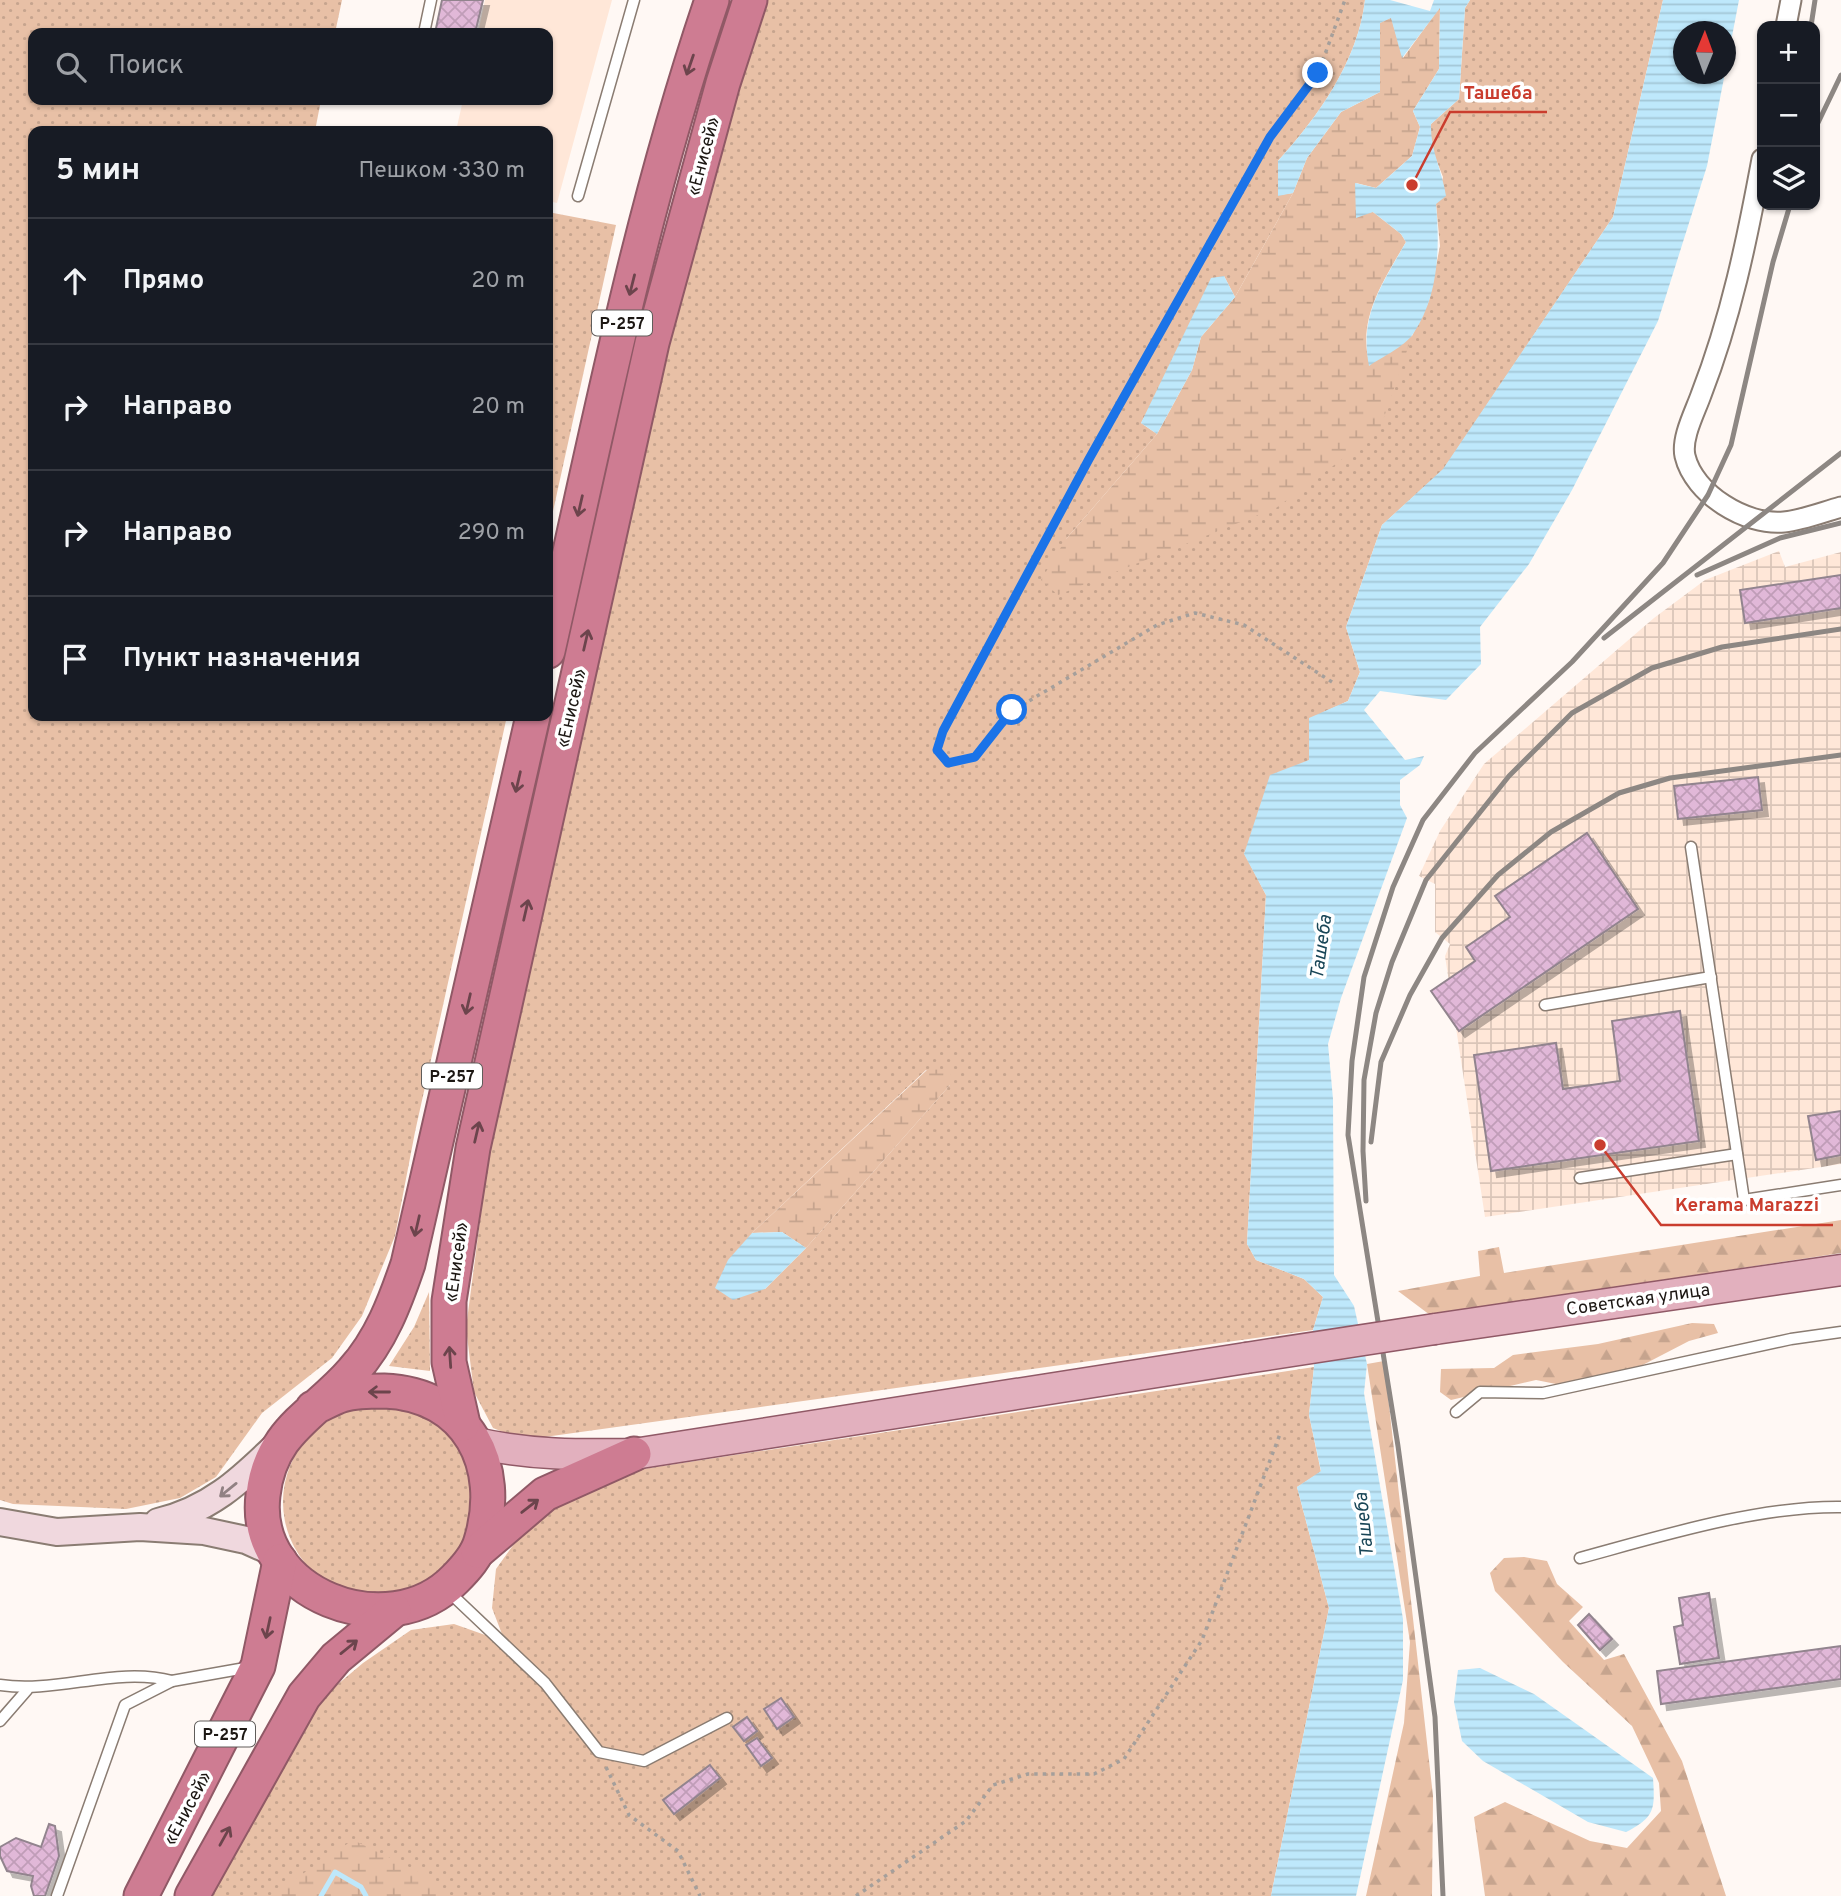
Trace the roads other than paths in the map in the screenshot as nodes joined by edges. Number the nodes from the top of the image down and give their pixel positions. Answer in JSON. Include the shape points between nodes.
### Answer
{"nodes":[{"id":1,"x":431,"y":0,"type":"edge"},
{"id":2,"x":634,"y":0,"type":"edge"},
{"id":3,"x":712,"y":0,"type":"edge"},
{"id":4,"x":750,"y":0,"type":"edge"},
{"id":5,"x":1791,"y":0,"type":"edge"},
{"id":6,"x":1787,"y":21,"type":"edge"},
{"id":7,"x":425,"y":28,"type":"edge"},
{"id":8,"x":1757,"y":188,"type":"edge"},
{"id":9,"x":578,"y":196,"type":"dead end"},
{"id":10,"x":1841,"y":507,"type":"edge"},
{"id":11,"x":553,"y":629,"type":"edge"},
{"id":12,"x":532,"y":721,"type":"edge"},
{"id":13,"x":1691,"y":847,"type":"dead end"},
{"id":14,"x":1711,"y":977,"type":"junction"},
{"id":15,"x":1545,"y":1005,"type":"dead end"},
{"id":16,"x":1737,"y":1154,"type":"junction"},
{"id":17,"x":1580,"y":1178,"type":"dead end"},
{"id":18,"x":1841,"y":1185,"type":"edge"},
{"id":19,"x":1841,"y":1270,"type":"edge"},
{"id":20,"x":1841,"y":1332,"type":"edge"},
{"id":21,"x":313,"y":1408,"type":"junction"},
{"id":22,"x":1456,"y":1412,"type":"dead end"},
{"id":23,"x":469,"y":1433,"type":"junction"},
{"id":24,"x":278,"y":1444,"type":"junction"},
{"id":25,"x":634,"y":1454,"type":"junction"},
{"id":26,"x":1841,"y":1507,"type":"edge"},
{"id":27,"x":0,"y":1522,"type":"edge"},
{"id":28,"x":140,"y":1527,"type":"junction"},
{"id":29,"x":478,"y":1551,"type":"junction"},
{"id":30,"x":278,"y":1557,"type":"junction"},
{"id":31,"x":1580,"y":1558,"type":"dead end"},
{"id":32,"x":446,"y":1589,"type":"junction"},
{"id":33,"x":394,"y":1610,"type":"junction"},
{"id":34,"x":258,"y":1666,"type":"junction"},
{"id":35,"x":172,"y":1681,"type":"junction"},
{"id":36,"x":0,"y":1685,"type":"edge"},
{"id":37,"x":27,"y":1690,"type":"junction"},
{"id":38,"x":727,"y":1718,"type":"dead end"},
{"id":39,"x":0,"y":1721,"type":"edge"},
{"id":40,"x":57,"y":1896,"type":"edge"},
{"id":41,"x":141,"y":1896,"type":"edge"},
{"id":42,"x":192,"y":1896,"type":"edge"}],
"edges":[{"from":1,"to":7,"type":"lane"},
{"from":2,"to":9,"type":"lane"},
{"from":3,"to":11,"type":"highway","name":"«Енисей»","number":"Р-257","one_way":true,"via":[[684,81],[619,336]]},
{"from":23,"to":4,"type":"highway","name":"«Енисей»","number":"Р-257","one_way":true,"via":[[449,1362],[449,1301],[473,1147],[652,343]]},
{"from":5,"to":6,"type":"street"},
{"from":8,"to":10,"type":"street","via":[[1745,256],[1684,454],[1693,479],[1708,495],[1754,519],[1783,522]]},
{"from":12,"to":21,"type":"highway","name":"«Енисей»","number":"Р-257","one_way":true,"via":[[408,1264],[372,1347],[353,1372]]},
{"from":13,"to":14,"type":"lane"},
{"from":14,"to":15,"type":"lane"},
{"from":14,"to":16,"type":"lane"},
{"from":16,"to":17,"type":"lane"},
{"from":16,"to":18,"type":"lane","via":[[1744,1200]]},
{"from":19,"to":25,"type":"main road","name":"Советская улица","bridge":true},
{"from":20,"to":22,"type":"lane","via":[[1543,1393],[1480,1392]]},
{"from":23,"to":21,"type":"highway","name":"«Енисей»","number":"Р-257","one_way":true,"via":[[443,1407],[396,1392],[343,1395]]},
{"from":21,"to":24,"type":"highway","name":"«Енисей»","number":"Р-257"},
{"from":23,"to":25,"type":"main road","name":"Советская улица","via":[[511,1451]]},
{"from":23,"to":29,"type":"highway","name":"«Енисей»","number":"Р-257","via":[[485,1468],[489,1502]]},
{"from":24,"to":28,"type":"street","one_way":true,"via":[[204,1507]]},
{"from":24,"to":30,"type":"highway","name":"«Енисей»","number":"Р-257","via":[[262,1498],[265,1526]]},
{"from":29,"to":25,"type":"highway","one_way":true,"via":[[545,1494]]},
{"from":26,"to":31,"type":"lane","via":[[1812,1507],[1682,1531]]},
{"from":27,"to":28,"type":"street","via":[[57,1532]]},
{"from":28,"to":30,"type":"street","via":[[204,1531],[246,1540]]},
{"from":29,"to":32,"type":"highway","name":"«Енисей»","number":"Р-257"},
{"from":30,"to":33,"type":"highway","name":"«Енисей»","number":"Р-257","via":[[302,1585],[330,1602],[362,1611]]},
{"from":30,"to":34,"type":"highway","name":"«Енисей»","number":"Р-257","one_way":true},
{"from":32,"to":33,"type":"highway","name":"«Енисей»","number":"Р-257"},
{"from":32,"to":38,"type":"lane","via":[[545,1683],[598,1752],[644,1761]]},
{"from":42,"to":33,"type":"highway","name":"«Енисей»","number":"Р-257","one_way":true,"via":[[304,1696],[337,1658]]},
{"from":34,"to":35,"type":"lane"},
{"from":34,"to":41,"type":"highway","name":"«Енисей»","number":"Р-257"},
{"from":35,"to":37,"type":"lane","via":[[146,1674]]},
{"from":35,"to":40,"type":"lane","via":[[125,1706]]},
{"from":36,"to":37,"type":"lane"},
{"from":37,"to":39,"type":"lane"}]}
